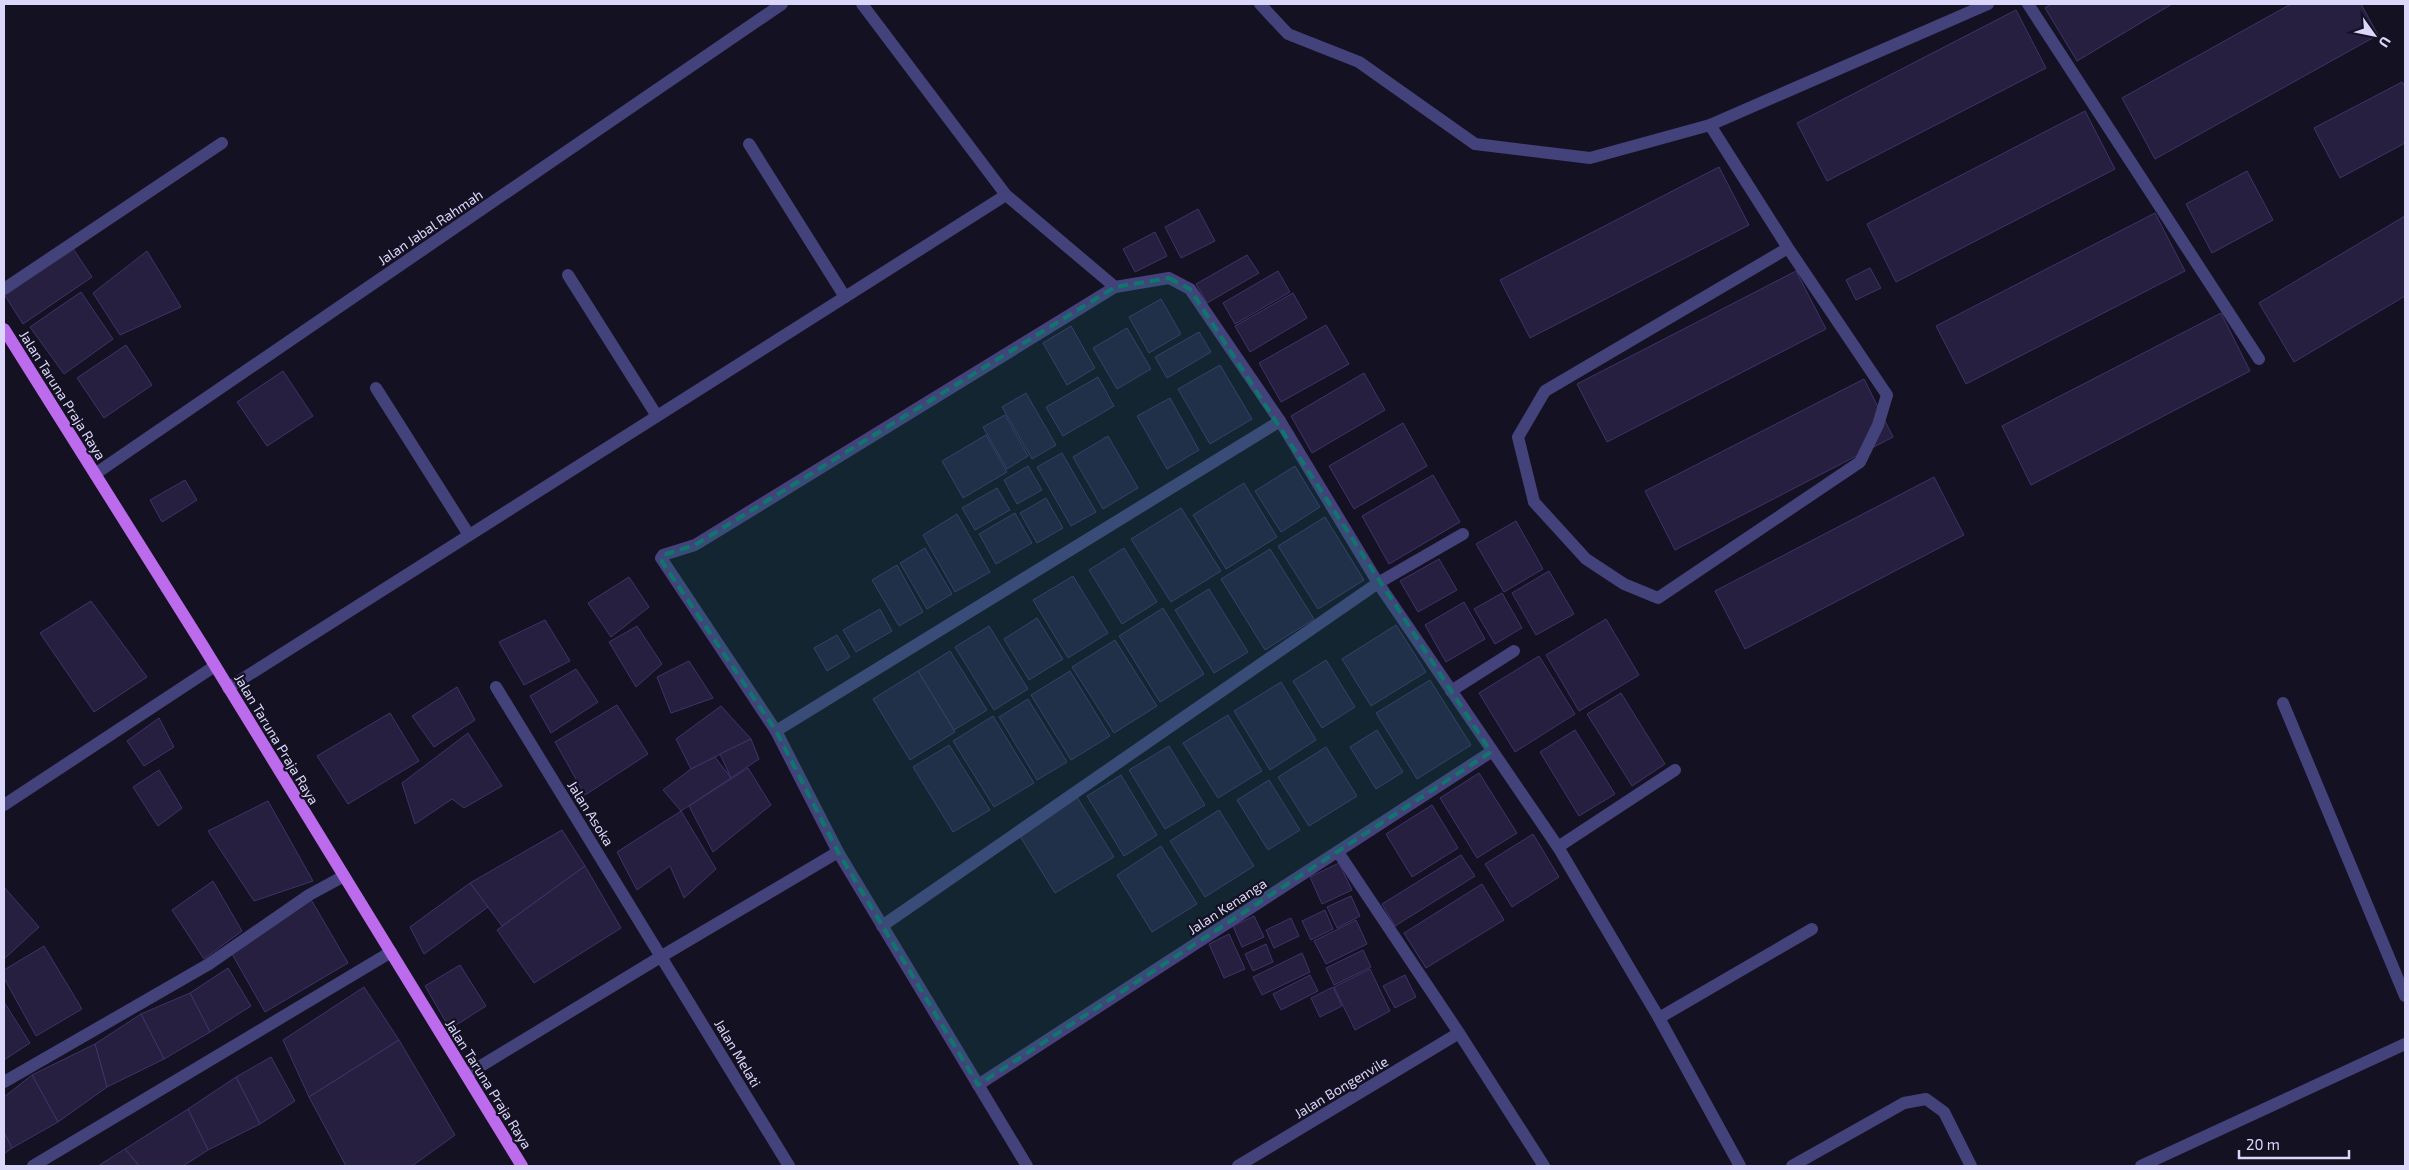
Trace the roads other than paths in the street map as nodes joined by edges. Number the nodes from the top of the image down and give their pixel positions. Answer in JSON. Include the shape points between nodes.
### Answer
{"nodes":[{"id":1,"x":782,"y":4,"type":"edge"},
{"id":2,"x":862,"y":4,"type":"edge"},
{"id":3,"x":1260,"y":4,"type":"edge"},
{"id":4,"x":1988,"y":4,"type":"edge"},
{"id":5,"x":2028,"y":4,"type":"edge"},
{"id":6,"x":1710,"y":124,"type":"junction"},
{"id":7,"x":222,"y":143,"type":"dead end"},
{"id":8,"x":749,"y":144,"type":"dead end"},
{"id":9,"x":1006,"y":195,"type":"junction"},
{"id":10,"x":1788,"y":248,"type":"junction"},
{"id":11,"x":568,"y":275,"type":"dead end"},
{"id":12,"x":1115,"y":287,"type":"junction"},
{"id":13,"x":4,"y":289,"type":"edge"},
{"id":14,"x":845,"y":297,"type":"junction"},
{"id":15,"x":4,"y":329,"type":"edge"},
{"id":16,"x":2259,"y":359,"type":"dead end"},
{"id":17,"x":376,"y":388,"type":"dead end"},
{"id":18,"x":657,"y":416,"type":"junction"},
{"id":19,"x":1280,"y":420,"type":"junction"},
{"id":20,"x":95,"y":474,"type":"junction"},
{"id":21,"x":1463,"y":534,"type":"dead end"},
{"id":22,"x":469,"y":535,"type":"junction"},
{"id":23,"x":1378,"y":583,"type":"junction"},
{"id":24,"x":1514,"y":651,"type":"dead end"},
{"id":25,"x":215,"y":666,"type":"junction"},
{"id":26,"x":496,"y":687,"type":"dead end"},
{"id":27,"x":228,"y":688,"type":"junction"},
{"id":28,"x":1451,"y":691,"type":"junction"},
{"id":29,"x":2284,"y":703,"type":"dead end"},
{"id":30,"x":776,"y":731,"type":"junction"},
{"id":31,"x":1491,"y":752,"type":"junction"},
{"id":32,"x":1675,"y":770,"type":"dead end"},
{"id":33,"x":4,"y":805,"type":"edge"},
{"id":34,"x":1558,"y":847,"type":"junction"},
{"id":35,"x":838,"y":852,"type":"junction"},
{"id":36,"x":1338,"y":852,"type":"junction"},
{"id":37,"x":344,"y":876,"type":"junction"},
{"id":38,"x":882,"y":926,"type":"junction"},
{"id":39,"x":1812,"y":928,"type":"dead end"},
{"id":40,"x":390,"y":952,"type":"junction"},
{"id":41,"x":662,"y":956,"type":"junction"},
{"id":42,"x":2405,"y":996,"type":"edge"},
{"id":43,"x":1659,"y":1018,"type":"junction"},
{"id":44,"x":1459,"y":1032,"type":"junction"},
{"id":45,"x":2405,"y":1044,"type":"edge"},
{"id":46,"x":466,"y":1075,"type":"junction"},
{"id":47,"x":4,"y":1082,"type":"edge"},
{"id":48,"x":978,"y":1085,"type":"junction"},
{"id":49,"x":34,"y":1166,"type":"edge"},
{"id":50,"x":522,"y":1166,"type":"edge"},
{"id":51,"x":789,"y":1166,"type":"edge"},
{"id":52,"x":1027,"y":1166,"type":"edge"},
{"id":53,"x":1238,"y":1166,"type":"edge"},
{"id":54,"x":1544,"y":1166,"type":"edge"},
{"id":55,"x":1740,"y":1166,"type":"edge"},
{"id":56,"x":1792,"y":1166,"type":"edge"},
{"id":57,"x":1971,"y":1166,"type":"edge"},
{"id":58,"x":2141,"y":1166,"type":"edge"}],
"edges":[{"from":1,"to":20,"type":"street","name":"Jalan Jabal Rahmah"},
{"from":2,"to":9,"type":"street"},
{"from":3,"to":6,"type":"street","via":[[1288,34],[1359,62],[1475,144],[1590,158]]},
{"from":4,"to":6,"type":"street"},
{"from":5,"to":16,"type":"street"},
{"from":6,"to":10,"type":"street"},
{"from":7,"to":13,"type":"street"},
{"from":8,"to":14,"type":"street"},
{"from":9,"to":12,"type":"street"},
{"from":9,"to":14,"type":"street"},
{"from":10,"to":10,"type":"street","via":[[1887,395],[1878,425],[1860,462],[1658,598],[1624,584],[1586,559],[1534,502],[1518,437],[1545,391]]},
{"from":11,"to":18,"type":"street"},
{"from":12,"to":19,"type":"street","via":[[1169,278],[1190,288]]},
{"from":12,"to":30,"type":"street","via":[[695,544],[663,555],[662,562]]},
{"from":14,"to":18,"type":"street"},
{"from":15,"to":20,"type":"main road","name":"Jalan Taruna Praja Raya"},
{"from":17,"to":22,"type":"street"},
{"from":18,"to":22,"type":"street"},
{"from":19,"to":23,"type":"street"},
{"from":19,"to":30,"type":"street"},
{"from":20,"to":25,"type":"main road","name":"Jalan Taruna Praja Raya"},
{"from":21,"to":23,"type":"street"},
{"from":22,"to":27,"type":"street"},
{"from":23,"to":28,"type":"street"},
{"from":23,"to":38,"type":"street"},
{"from":24,"to":28,"type":"street"},
{"from":25,"to":27,"type":"main road","name":"Jalan Taruna Praja Raya"},
{"from":25,"to":33,"type":"street"},
{"from":26,"to":41,"type":"street","name":"Jalan Asoka"},
{"from":27,"to":37,"type":"main road","name":"Jalan Taruna Praja Raya"},
{"from":28,"to":31,"type":"street"},
{"from":29,"to":42,"type":"street"},
{"from":30,"to":35,"type":"street"},
{"from":31,"to":34,"type":"street"},
{"from":31,"to":36,"type":"street","name":"Jalan Kenanga"},
{"from":32,"to":34,"type":"street"},
{"from":34,"to":43,"type":"street"},
{"from":35,"to":38,"type":"street"},
{"from":35,"to":41,"type":"street"},
{"from":36,"to":44,"type":"street"},
{"from":36,"to":48,"type":"street","name":"Jalan Kenanga"},
{"from":37,"to":40,"type":"main road","name":"Jalan Taruna Praja Raya"},
{"from":37,"to":47,"type":"street","via":[[309,895],[209,964]]},
{"from":38,"to":48,"type":"street"},
{"from":39,"to":43,"type":"street"},
{"from":40,"to":46,"type":"main road","name":"Jalan Taruna Praja Raya"},
{"from":40,"to":49,"type":"street"},
{"from":41,"to":46,"type":"street"},
{"from":41,"to":51,"type":"street","name":"Jalan Melati"},
{"from":43,"to":55,"type":"street"},
{"from":44,"to":53,"type":"street","name":"Jalan Bongenvile"},
{"from":44,"to":54,"type":"street"},
{"from":45,"to":58,"type":"street"},
{"from":46,"to":50,"type":"main road","name":"Jalan Taruna Praja Raya"},
{"from":48,"to":52,"type":"street"},
{"from":56,"to":57,"type":"street","via":[[1904,1103],[1926,1099],[1944,1112]]}]}
